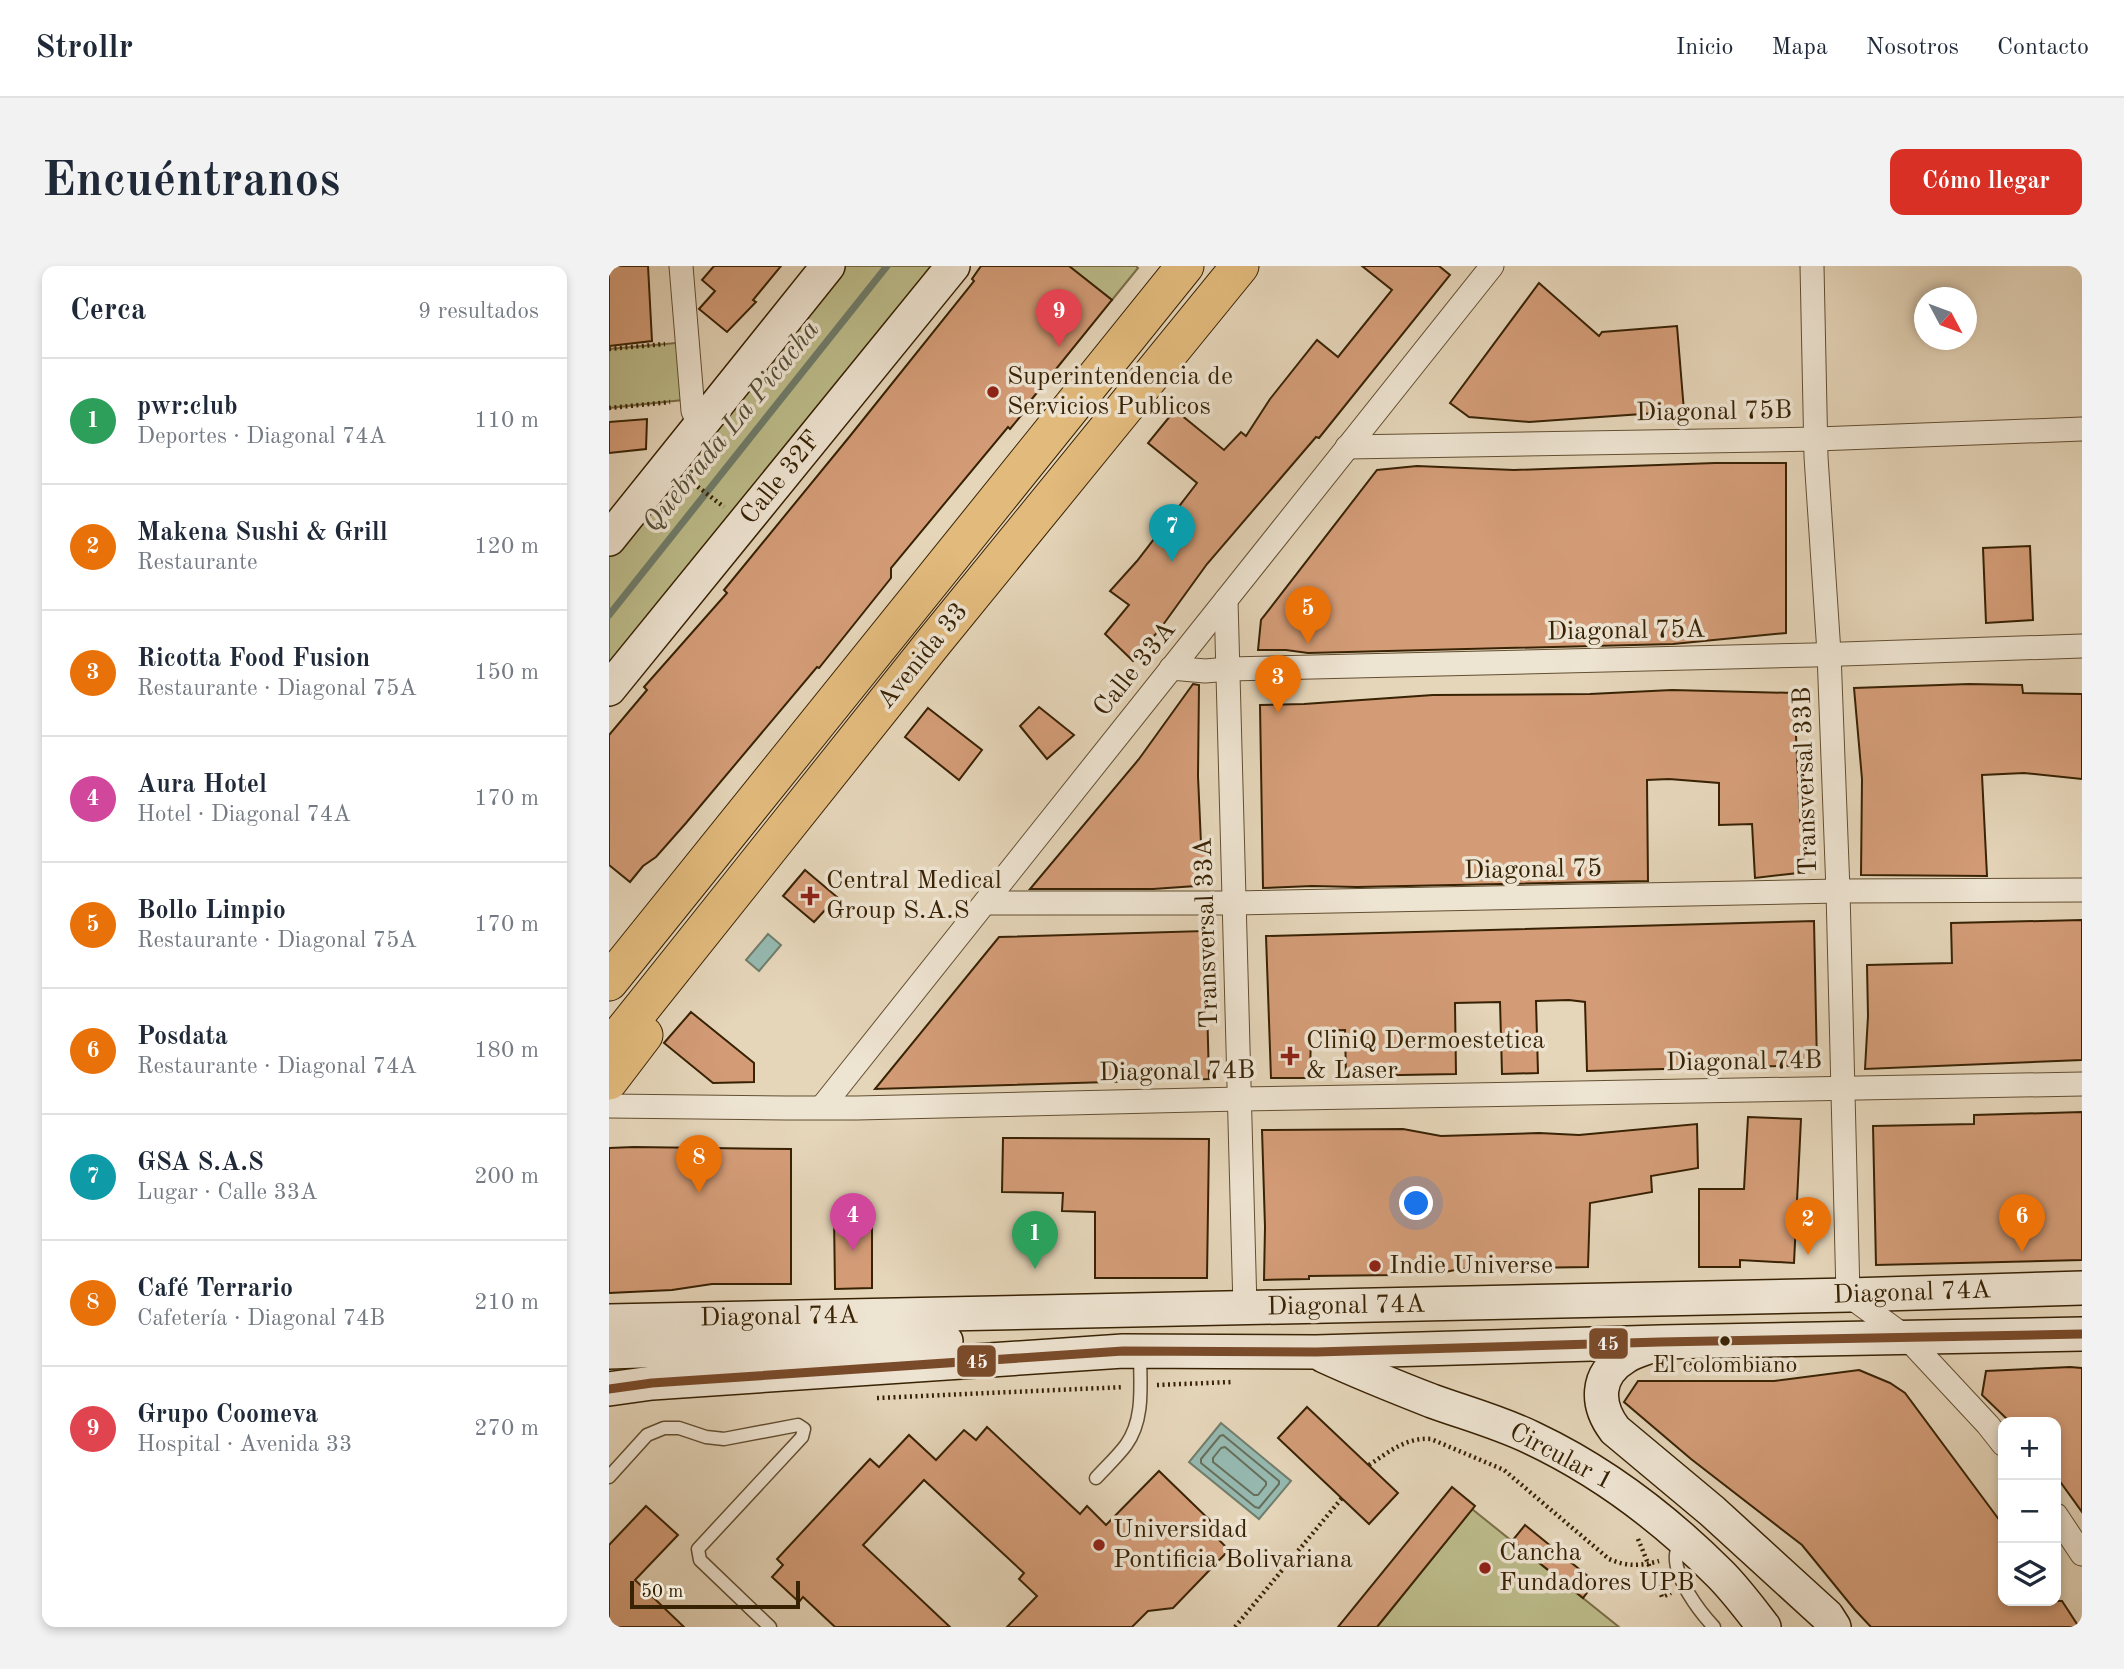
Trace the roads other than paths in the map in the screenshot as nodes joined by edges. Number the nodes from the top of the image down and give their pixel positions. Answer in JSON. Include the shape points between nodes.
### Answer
{"nodes":[{"id":1,"x":681,"y":266,"type":"edge"},
{"id":2,"x":828,"y":266,"type":"edge"},
{"id":3,"x":953,"y":266,"type":"edge"},
{"id":4,"x":1185,"y":266,"type":"edge"},
{"id":5,"x":1240,"y":266,"type":"edge"},
{"id":6,"x":1492,"y":266,"type":"edge"},
{"id":7,"x":1812,"y":266,"type":"edge"},
{"id":8,"x":695,"y":412,"type":"junction"},
{"id":9,"x":2082,"y":429,"type":"edge"},
{"id":10,"x":1817,"y":439,"type":"junction"},
{"id":11,"x":1347,"y":447,"type":"junction"},
{"id":12,"x":609,"y":539,"type":"edge"},
{"id":13,"x":1226,"y":600,"type":"junction"},
{"id":14,"x":2082,"y":646,"type":"edge"},
{"id":15,"x":1829,"y":653,"type":"junction"},
{"id":16,"x":1171,"y":668,"type":"junction"},
{"id":17,"x":1229,"y":669,"type":"junction"},
{"id":18,"x":609,"y":690,"type":"edge"},
{"id":19,"x":782,"y":765,"type":"junction"},
{"id":20,"x":787,"y":827,"type":"junction"},
{"id":21,"x":2082,"y":890,"type":"edge"},
{"id":22,"x":1838,"y":891,"type":"junction"},
{"id":23,"x":985,"y":903,"type":"junction"},
{"id":24,"x":1234,"y":903,"type":"junction"},
{"id":25,"x":609,"y":949,"type":"edge"},
{"id":26,"x":609,"y":982,"type":"edge"},
{"id":27,"x":609,"y":1049,"type":"edge"},
{"id":28,"x":609,"y":1081,"type":"edge"},
{"id":29,"x":2082,"y":1084,"type":"edge"},
{"id":30,"x":1842,"y":1088,"type":"junction"},
{"id":31,"x":1239,"y":1098,"type":"junction"},
{"id":32,"x":609,"y":1105,"type":"edge"},
{"id":33,"x":822,"y":1107,"type":"junction"},
{"id":34,"x":2082,"y":1288,"type":"edge"},
{"id":35,"x":1847,"y":1295,"type":"junction"},
{"id":36,"x":1245,"y":1308,"type":"junction"},
{"id":37,"x":609,"y":1321,"type":"edge"},
{"id":38,"x":2082,"y":1334,"type":"edge"},
{"id":39,"x":1907,"y":1338,"type":"junction"},
{"id":40,"x":1660,"y":1342,"type":"junction"},
{"id":41,"x":609,"y":1352,"type":"edge"},
{"id":42,"x":1131,"y":1352,"type":"junction"},
{"id":43,"x":1315,"y":1352,"type":"junction"},
{"id":44,"x":613,"y":1390,"type":"edge"},
{"id":45,"x":1998,"y":1438,"type":"edge"},
{"id":46,"x":609,"y":1476,"type":"edge"},
{"id":47,"x":1095,"y":1478,"type":"dead end"},
{"id":48,"x":1713,"y":1511,"type":"junction"},
{"id":49,"x":2061,"y":1522,"type":"edge"},
{"id":50,"x":1682,"y":1539,"type":"junction"},
{"id":51,"x":2082,"y":1554,"type":"edge"},
{"id":52,"x":770,"y":1627,"type":"edge"},
{"id":53,"x":1714,"y":1627,"type":"edge"},
{"id":54,"x":1764,"y":1627,"type":"edge"},
{"id":55,"x":1834,"y":1627,"type":"edge"}],
"edges":[{"from":1,"to":8,"type":"street"},
{"from":2,"to":8,"type":"main road"},
{"from":3,"to":18,"type":"main road","name":"Calle 32F"},
{"from":4,"to":19,"type":"main road","name":"Avenida 33"},
{"from":5,"to":20,"type":"main road","name":"Avenida 33"},
{"from":6,"to":11,"type":"street","name":"Calle 33A"},
{"from":7,"to":10,"type":"street","name":"Transversal 33B"},
{"from":8,"to":12,"type":"main road"},
{"from":9,"to":10,"type":"street","name":"Diagonal 75B"},
{"from":10,"to":11,"type":"street","name":"Diagonal 75B"},
{"from":10,"to":15,"type":"street","name":"Transversal 33B"},
{"from":11,"to":13,"type":"street","name":"Calle 33A"},
{"from":13,"to":16,"type":"street","name":"Calle 33A"},
{"from":13,"to":17,"type":"street","name":"Transversal 33A"},
{"from":14,"to":15,"type":"street","name":"Diagonal 75A"},
{"from":15,"to":17,"type":"street","name":"Diagonal 75A"},
{"from":15,"to":22,"type":"street","name":"Transversal 33B"},
{"from":16,"to":17,"type":"street","name":"Diagonal 75A"},
{"from":16,"to":23,"type":"street","name":"Calle 33A"},
{"from":17,"to":24,"type":"street","name":"Transversal 33A"},
{"from":19,"to":25,"type":"main road","via":[[663,886]]},
{"from":19,"to":26,"type":"main road","name":"Avenida 33"},
{"from":20,"to":27,"type":"main road","name":"Avenida 33"},
{"from":20,"to":28,"type":"main road","via":[[709,946]]},
{"from":21,"to":22,"type":"street","name":"Diagonal 75"},
{"from":22,"to":24,"type":"street","name":"Diagonal 75"},
{"from":22,"to":30,"type":"street","name":"Transversal 33B"},
{"from":23,"to":24,"type":"street","name":"Diagonal 75"},
{"from":23,"to":33,"type":"street","name":"Calle 33A"},
{"from":24,"to":31,"type":"street","name":"Transversal 33A"},
{"from":29,"to":30,"type":"street","name":"Diagonal 74B"},
{"from":30,"to":31,"type":"street","name":"Diagonal 74B"},
{"from":30,"to":35,"type":"street","name":"Transversal 33B"},
{"from":31,"to":33,"type":"street","name":"Diagonal 74B"},
{"from":31,"to":36,"type":"street","name":"Transversal 33A"},
{"from":32,"to":33,"type":"street","name":"Diagonal 74B"},
{"from":34,"to":35,"type":"main road","name":"Diagonal 74A"},
{"from":35,"to":36,"type":"main road","name":"Diagonal 74A"},
{"from":35,"to":39,"type":"street"},
{"from":36,"to":37,"type":"main road","name":"Diagonal 74A"},
{"from":38,"to":39,"type":"main road","name":"Diagonal 74A"},
{"from":39,"to":40,"type":"main road","name":"Diagonal 74A"},
{"from":39,"to":45,"type":"street"},
{"from":40,"to":43,"type":"main road","name":"Diagonal 74A"},
{"from":40,"to":48,"type":"main road","name":"Circular 1","via":[[1625,1357],[1606,1373],[1600,1394],[1605,1417]]},
{"from":41,"to":42,"type":"main road","via":[[1001,1340]]},
{"from":42,"to":43,"type":"main road","name":"Diagonal 74A"},
{"from":42,"to":44,"type":"main road","name":"Diagonal 74A"},
{"from":42,"to":47,"type":"lane","via":[[1140,1386],[1138,1418],[1127,1443]]},
{"from":43,"to":50,"type":"main road","name":"Circular 1","via":[[1531,1437],[1622,1490]]},
{"from":46,"to":52,"type":"lane","via":[[647,1435],[664,1428],[716,1439],[798,1425],[804,1429],[802,1437],[698,1549],[700,1560]]},
{"from":48,"to":50,"type":"main road"},
{"from":48,"to":55,"type":"main road","name":"Circular 1"},
{"from":49,"to":51,"type":"street"},
{"from":50,"to":53,"type":"lane","via":[[1676,1553],[1677,1568],[1695,1604]]},
{"from":50,"to":54,"type":"main road","name":"Circular 1","via":[[1721,1575]]}]}
